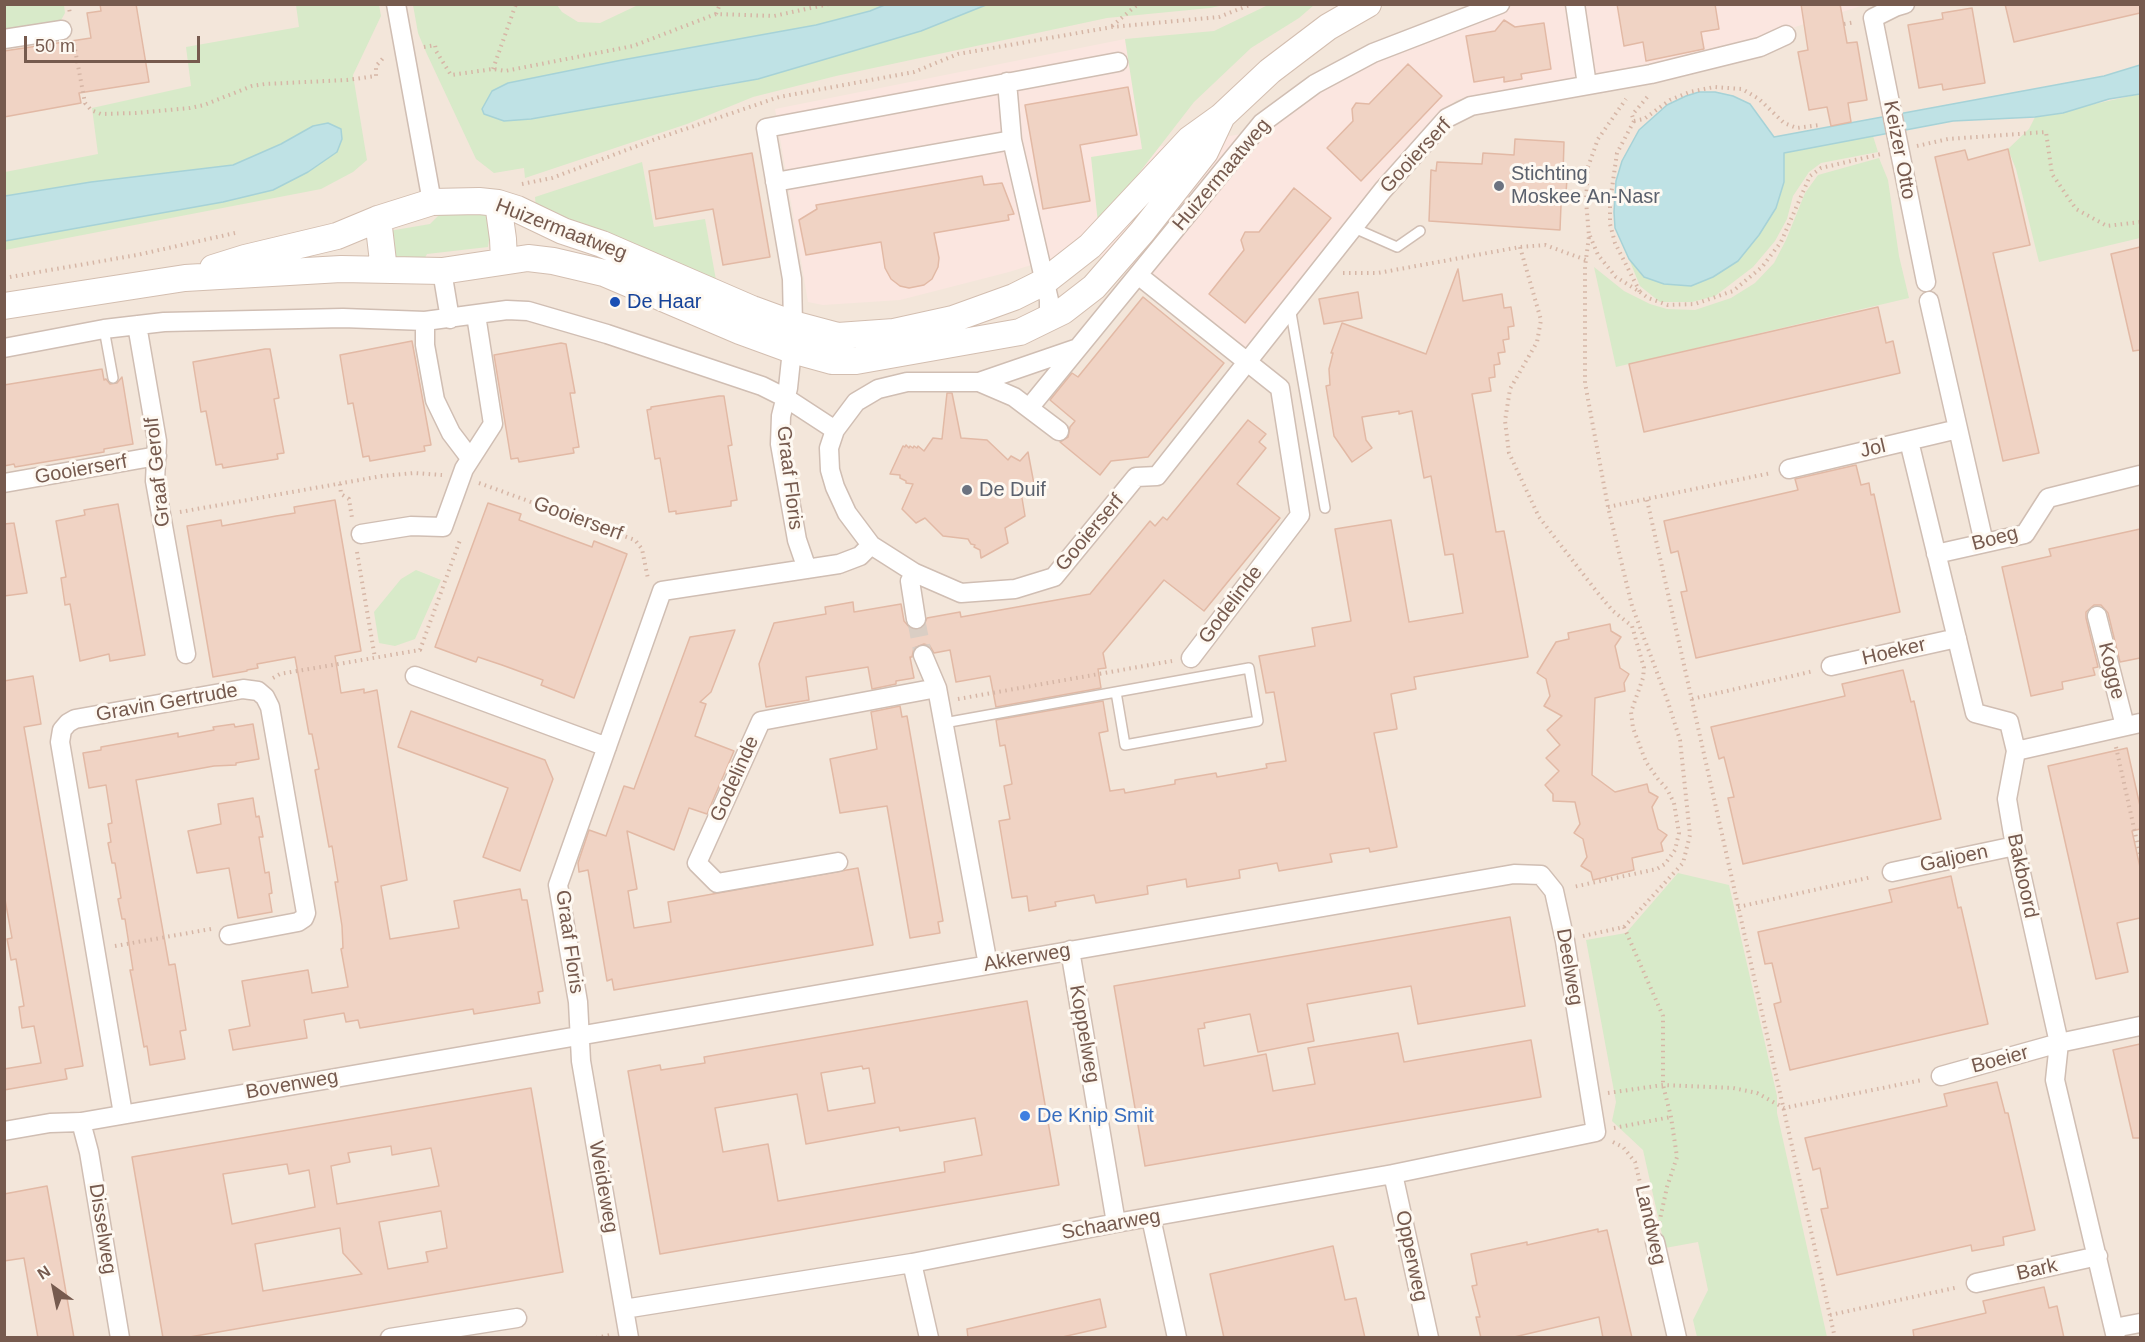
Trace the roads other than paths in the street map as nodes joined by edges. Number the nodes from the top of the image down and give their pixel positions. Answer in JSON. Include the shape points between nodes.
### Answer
{"nodes":[{"id":1,"x":396,"y":4,"type":"edge"},
{"id":2,"x":1368,"y":4,"type":"edge"},
{"id":3,"x":1500,"y":4,"type":"edge"},
{"id":4,"x":1575,"y":4,"type":"edge"},
{"id":5,"x":1898,"y":5,"type":"edge"},
{"id":6,"x":68,"y":34,"type":"road end"},
{"id":7,"x":1786,"y":35,"type":"dead end"},
{"id":8,"x":4,"y":39,"type":"edge"},
{"id":9,"x":1118,"y":62,"type":"dead end"},
{"id":10,"x":1007,"y":82,"type":"junction"},
{"id":11,"x":1587,"y":86,"type":"junction"},
{"id":12,"x":1222,"y":116,"type":"junction"},
{"id":13,"x":1012,"y":140,"type":"junction"},
{"id":14,"x":775,"y":182,"type":"junction"},
{"id":15,"x":432,"y":202,"type":"junction"},
{"id":16,"x":498,"y":203,"type":"junction"},
{"id":17,"x":378,"y":219,"type":"junction"},
{"id":18,"x":1354,"y":228,"type":"junction"},
{"id":19,"x":1420,"y":231,"type":"dead end"},
{"id":20,"x":504,"y":260,"type":"junction"},
{"id":21,"x":384,"y":270,"type":"junction"},
{"id":22,"x":442,"y":271,"type":"junction"},
{"id":23,"x":1138,"y":275,"type":"junction"},
{"id":24,"x":185,"y":278,"type":"junction"},
{"id":25,"x":1044,"y":282,"type":"junction"},
{"id":26,"x":1926,"y":282,"type":"dead end"},
{"id":27,"x":1929,"y":301,"type":"dead end"},
{"id":28,"x":4,"y":306,"type":"edge"},
{"id":29,"x":1290,"y":308,"type":"junction"},
{"id":30,"x":476,"y":315,"type":"junction"},
{"id":31,"x":450,"y":319,"type":"junction"},
{"id":32,"x":1049,"y":319,"type":"junction"},
{"id":33,"x":425,"y":321,"type":"junction"},
{"id":34,"x":793,"y":324,"type":"junction"},
{"id":35,"x":137,"y":325,"type":"junction"},
{"id":36,"x":104,"y":329,"type":"junction"},
{"id":37,"x":4,"y":348,"type":"edge"},
{"id":38,"x":1078,"y":348,"type":"junction"},
{"id":39,"x":792,"y":350,"type":"junction"},
{"id":40,"x":1247,"y":361,"type":"junction"},
{"id":41,"x":112,"y":378,"type":"dead end"},
{"id":42,"x":979,"y":382,"type":"junction"},
{"id":43,"x":786,"y":398,"type":"junction"},
{"id":44,"x":1029,"y":408,"type":"junction"},
{"id":45,"x":1958,"y":429,"type":"junction"},
{"id":46,"x":835,"y":430,"type":"junction"},
{"id":47,"x":1059,"y":431,"type":"dead end"},
{"id":48,"x":1909,"y":441,"type":"junction"},
{"id":49,"x":157,"y":456,"type":"junction"},
{"id":50,"x":470,"y":459,"type":"junction"},
{"id":51,"x":1789,"y":469,"type":"road end"},
{"id":52,"x":2140,"y":475,"type":"edge"},
{"id":53,"x":4,"y":483,"type":"edge"},
{"id":54,"x":1325,"y":508,"type":"dead end"},
{"id":55,"x":356,"y":534,"type":"road end"},
{"id":56,"x":1984,"y":543,"type":"junction"},
{"id":57,"x":871,"y":545,"type":"junction"},
{"id":58,"x":1936,"y":554,"type":"junction"},
{"id":59,"x":807,"y":569,"type":"junction"},
{"id":60,"x":915,"y":573,"type":"junction"},
{"id":61,"x":2097,"y":616,"type":"dead end"},
{"id":62,"x":916,"y":619,"type":"tunnel mouth"},
{"id":63,"x":1957,"y":638,"type":"junction"},
{"id":64,"x":186,"y":654,"type":"dead end"},
{"id":65,"x":922,"y":655,"type":"tunnel mouth"},
{"id":66,"x":1191,"y":658,"type":"road end"},
{"id":67,"x":1831,"y":666,"type":"road end"},
{"id":68,"x":415,"y":676,"type":"dead end"},
{"id":69,"x":1116,"y":692,"type":"junction"},
{"id":70,"x":938,"y":695,"type":"junction"},
{"id":71,"x":944,"y":723,"type":"junction"},
{"id":72,"x":2126,"y":727,"type":"edge"},
{"id":73,"x":607,"y":747,"type":"junction"},
{"id":74,"x":2016,"y":751,"type":"junction"},
{"id":75,"x":2015,"y":846,"type":"junction"},
{"id":76,"x":838,"y":862,"type":"dead end"},
{"id":77,"x":1892,"y":872,"type":"road end"},
{"id":78,"x":1473,"y":882,"type":"joint"},
{"id":79,"x":225,"y":932,"type":"road end"},
{"id":80,"x":1070,"y":950,"type":"junction"},
{"id":81,"x":988,"y":965,"type":"junction"},
{"id":82,"x":2140,"y":1026,"type":"edge"},
{"id":83,"x":580,"y":1036,"type":"junction"},
{"id":84,"x":2059,"y":1043,"type":"junction"},
{"id":85,"x":1941,"y":1076,"type":"road end"},
{"id":86,"x":123,"y":1114,"type":"junction"},
{"id":87,"x":81,"y":1122,"type":"junction"},
{"id":88,"x":4,"y":1131,"type":"edge"},
{"id":89,"x":1596,"y":1132,"type":"joint"},
{"id":90,"x":1394,"y":1174,"type":"junction"},
{"id":91,"x":1151,"y":1218,"type":"junction"},
{"id":92,"x":1116,"y":1223,"type":"junction"},
{"id":93,"x":1655,"y":1242,"type":"road end"},
{"id":94,"x":2098,"y":1256,"type":"junction"},
{"id":95,"x":912,"y":1263,"type":"junction"},
{"id":96,"x":1976,"y":1283,"type":"road end"},
{"id":97,"x":624,"y":1309,"type":"junction"},
{"id":98,"x":517,"y":1318,"type":"dead end"},
{"id":99,"x":2140,"y":1323,"type":"edge"},
{"id":100,"x":2115,"y":1333,"type":"edge"},
{"id":101,"x":120,"y":1338,"type":"edge"},
{"id":102,"x":390,"y":1338,"type":"edge"},
{"id":103,"x":629,"y":1338,"type":"edge"},
{"id":104,"x":929,"y":1338,"type":"edge"},
{"id":105,"x":1177,"y":1338,"type":"edge"},
{"id":106,"x":1429,"y":1338,"type":"edge"},
{"id":107,"x":1677,"y":1338,"type":"edge"}],
"edges":[{"from":1,"to":15,"type":"street"},
{"from":2,"to":12,"type":"main road","name":"Huizermaatweg","via":[[1328,27],[1270,71]]},
{"from":3,"to":23,"type":"street","name":"Huizermaatweg","via":[[1373,53],[1288,103],[1262,123]]},
{"from":4,"to":11,"type":"street"},
{"from":5,"to":26,"type":"street","name":"Keizer Otto","via":[[1873,18]]},
{"from":6,"to":8,"type":"street"},
{"from":7,"to":11,"type":"street","name":"Gooierserf","via":[[1760,47]]},
{"from":9,"to":10,"type":"street"},
{"from":10,"to":13,"type":"street"},
{"from":10,"to":14,"type":"street","via":[[766,128]]},
{"from":11,"to":18,"type":"street","name":"Gooierserf","via":[[1471,106],[1447,118]]},
{"from":12,"to":25,"type":"main road","name":"Huizermaatweg","via":[[1190,139],[1090,246]]},
{"from":12,"to":32,"type":"main road","name":"Huizermaatweg","via":[[1206,152],[1136,240],[1094,287]]},
{"from":13,"to":14,"type":"street"},
{"from":13,"to":25,"type":"street"},
{"from":14,"to":34,"type":"street","via":[[792,279]]},
{"from":15,"to":16,"type":"main road","name":"Huizermaatweg"},
{"from":15,"to":17,"type":"main road","name":"Huizermaatweg"},
{"from":16,"to":20,"type":"main road"},
{"from":16,"to":34,"type":"main road","name":"Huizermaatweg"},
{"from":17,"to":21,"type":"main road"},
{"from":17,"to":24,"type":"main road","name":"Huizermaatweg","via":[[337,236],[245,258]]},
{"from":18,"to":19,"type":"lane","via":[[1397,247]]},
{"from":18,"to":29,"type":"street","name":"Gooierserf"},
{"from":20,"to":22,"type":"main road","name":"Huizermaatweg"},
{"from":20,"to":39,"type":"main road","name":"Huizermaatweg","via":[[554,261],[604,273]]},
{"from":21,"to":22,"type":"main road","name":"Huizermaatweg"},
{"from":21,"to":24,"type":"main road","name":"Huizermaatweg"},
{"from":22,"to":31,"type":"street"},
{"from":23,"to":38,"type":"street","name":"Huizermaatweg"},
{"from":23,"to":40,"type":"street","name":"Godelinde"},
{"from":24,"to":28,"type":"main road","name":"Huizermaatweg"},
{"from":25,"to":32,"type":"street"},
{"from":25,"to":34,"type":"main road","name":"Huizermaatweg","via":[[954,319],[894,332],[838,336]]},
{"from":27,"to":45,"type":"street"},
{"from":29,"to":40,"type":"street","name":"Gooierserf"},
{"from":29,"to":54,"type":"lane"},
{"from":30,"to":31,"type":"street"},
{"from":30,"to":43,"type":"street","via":[[514,310],[545,315],[762,386]]},
{"from":30,"to":50,"type":"street","via":[[493,424]]},
{"from":31,"to":33,"type":"street"},
{"from":32,"to":39,"type":"main road","name":"Huizermaatweg","via":[[1020,332],[856,361],[832,361]]},
{"from":33,"to":35,"type":"street","via":[[343,318]]},
{"from":33,"to":50,"type":"street","via":[[425,345],[435,400],[451,433]]},
{"from":35,"to":36,"type":"street"},
{"from":35,"to":49,"type":"street","name":"Graaf Gerolf"},
{"from":36,"to":37,"type":"street"},
{"from":36,"to":41,"type":"lane"},
{"from":38,"to":42,"type":"street"},
{"from":38,"to":44,"type":"street","name":"Huizermaatweg"},
{"from":39,"to":43,"type":"street","name":"Graaf Floris"},
{"from":40,"to":60,"type":"street","name":"Gooierserf","via":[[1157,476],[1136,477],[1054,577],[1015,589],[961,593]]},
{"from":40,"to":66,"type":"street","name":"Godelinde","via":[[1280,388],[1300,514]]},
{"from":42,"to":44,"type":"street"},
{"from":42,"to":46,"type":"street","via":[[907,382],[878,389],[856,402]]},
{"from":43,"to":46,"type":"street"},
{"from":43,"to":59,"type":"street","name":"Graaf Floris","via":[[780,423],[782,459],[796,540]]},
{"from":44,"to":47,"type":"street"},
{"from":45,"to":48,"type":"street","name":"Jol"},
{"from":45,"to":56,"type":"street"},
{"from":46,"to":57,"type":"street","via":[[829,448],[835,487]]},
{"from":48,"to":51,"type":"street","name":"Jol"},
{"from":48,"to":58,"type":"street","name":"Bakboord"},
{"from":49,"to":53,"type":"street","name":"Gooierserf"},
{"from":49,"to":64,"type":"street","name":"Graaf Gerolf","via":[[155,482]]},
{"from":50,"to":55,"type":"street","via":[[442,527],[411,526]]},
{"from":52,"to":56,"type":"street","name":"Boeg","via":[[2048,498],[2025,534]]},
{"from":56,"to":58,"type":"street","name":"Boeg"},
{"from":57,"to":59,"type":"street","via":[[852,560]]},
{"from":57,"to":60,"type":"street","name":"Gooierserf"},
{"from":58,"to":63,"type":"street","name":"Bakboord"},
{"from":59,"to":73,"type":"street","name":"Graaf Floris","via":[[662,591]]},
{"from":60,"to":62,"type":"street","via":[[910,581]]},
{"from":61,"to":72,"type":"street","name":"Kogge"},
{"from":63,"to":67,"type":"street","name":"Hoeker"},
{"from":63,"to":74,"type":"street","name":"Bakboord","via":[[1975,713],[2009,722]]},
{"from":65,"to":70,"type":"street"},
{"from":68,"to":73,"type":"street"},
{"from":69,"to":69,"type":"lane","name":"Godelinde","via":[[1249,668],[1258,721],[1125,745]]},
{"from":69,"to":71,"type":"lane","name":"Godelinde"},
{"from":70,"to":71,"type":"street"},
{"from":70,"to":76,"type":"street","name":"Godelinde","via":[[761,721],[697,863],[717,883]]},
{"from":71,"to":81,"type":"street"},
{"from":72,"to":74,"type":"street","name":"Kogge"},
{"from":73,"to":83,"type":"street","name":"Graaf Floris","via":[[558,885]]},
{"from":74,"to":75,"type":"street","name":"Bakboord","via":[[2007,800]]},
{"from":75,"to":77,"type":"street","name":"Galjoen"},
{"from":75,"to":84,"type":"street","name":"Bakboord"},
{"from":78,"to":80,"type":"street","name":"Akkerweg"},
{"from":78,"to":89,"type":"street","name":"Deelweg","via":[[1514,874],[1541,875],[1554,891]]},
{"from":79,"to":86,"type":"street","name":"Gravin Gertrude","via":[[297,922],[306,913],[266,697],[254,689],[243,689],[75,719],[63,728],[60,742]]},
{"from":80,"to":81,"type":"street","name":"Akkerweg"},
{"from":80,"to":92,"type":"street","name":"Koppelweg"},
{"from":81,"to":83,"type":"street","name":"Akkerweg"},
{"from":82,"to":84,"type":"street","name":"Boeier"},
{"from":83,"to":86,"type":"street","name":"Bovenweg"},
{"from":83,"to":97,"type":"street","name":"Weideweg"},
{"from":84,"to":85,"type":"street","name":"Boeier"},
{"from":84,"to":94,"type":"street","name":"Bakboord","via":[[2055,1080]]},
{"from":86,"to":87,"type":"street","name":"Bovenweg"},
{"from":87,"to":88,"type":"street","name":"Bovenweg"},
{"from":87,"to":101,"type":"street","name":"Disselweg","via":[[90,1152]]},
{"from":89,"to":90,"type":"street","name":"Schaarweg"},
{"from":90,"to":91,"type":"street","name":"Schaarweg"},
{"from":90,"to":106,"type":"street","name":"Opperweg"},
{"from":91,"to":92,"type":"street","name":"Schaarweg"},
{"from":91,"to":105,"type":"street"},
{"from":92,"to":95,"type":"street","name":"Schaarweg"},
{"from":93,"to":107,"type":"street","name":"Landweg"},
{"from":94,"to":96,"type":"street","name":"Bark"},
{"from":94,"to":100,"type":"street","name":"Bakboord"},
{"from":95,"to":97,"type":"street","name":"Schaarweg"},
{"from":95,"to":104,"type":"street"},
{"from":97,"to":103,"type":"street","name":"Weideweg"},
{"from":98,"to":102,"type":"street"},
{"from":99,"to":100,"type":"street"}]}
